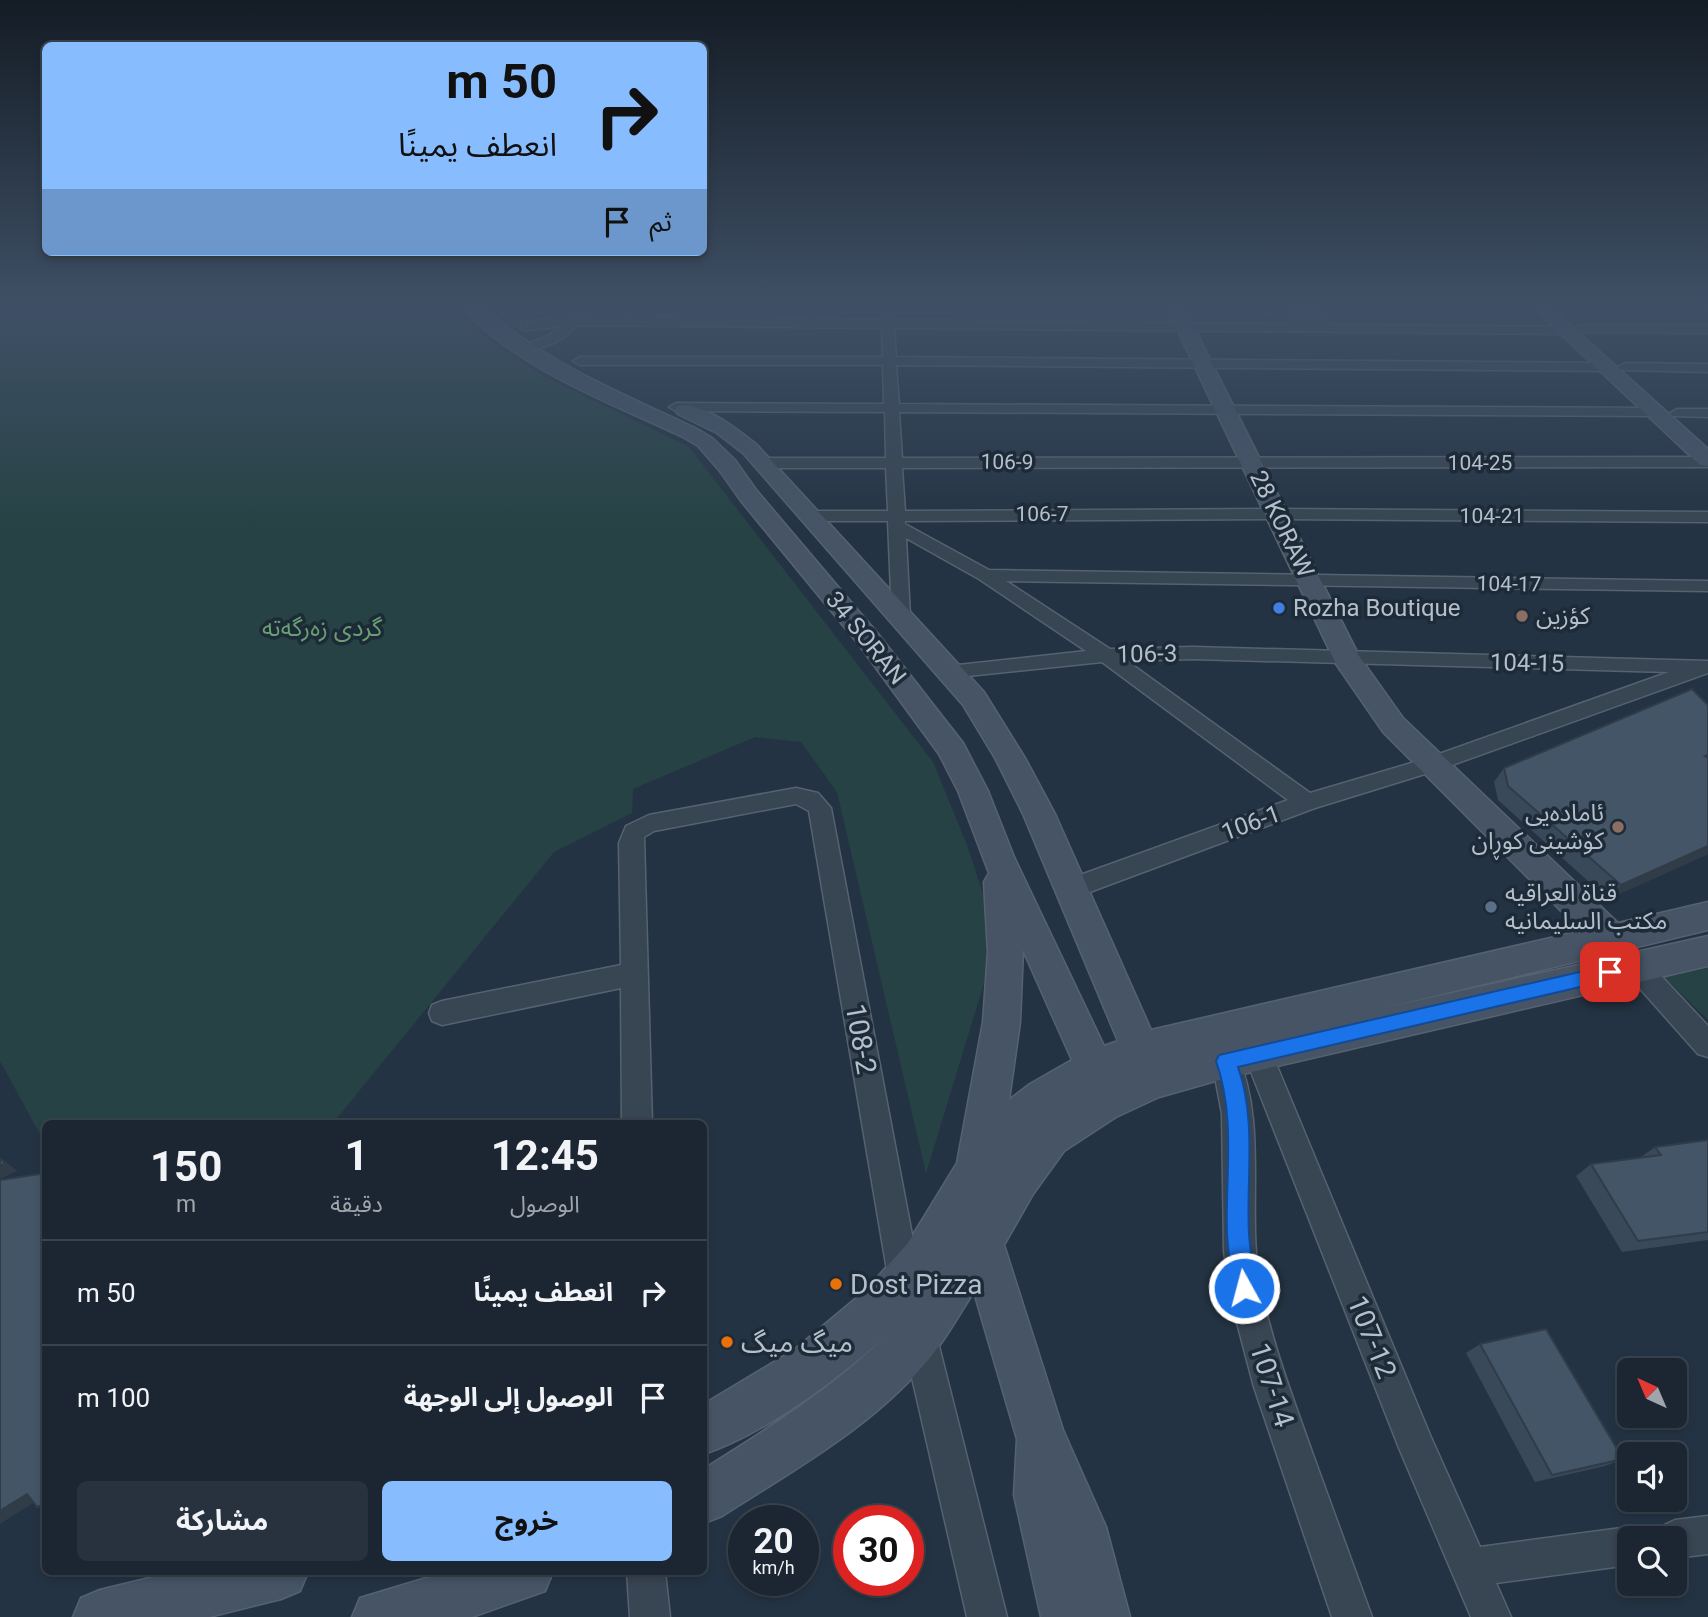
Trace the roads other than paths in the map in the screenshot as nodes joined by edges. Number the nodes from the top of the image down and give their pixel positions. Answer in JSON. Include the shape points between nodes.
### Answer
{"nodes":[{"id":1,"x":581,"y":381,"type":"edge"},
{"id":2,"x":620,"y":381,"type":"edge"},
{"id":3,"x":890,"y":381,"type":"edge"},
{"id":4,"x":1212,"y":381,"type":"edge"},
{"id":5,"x":1629,"y":381,"type":"edge"},
{"id":6,"x":1636,"y":381,"type":"edge"},
{"id":7,"x":677,"y":407,"type":"junction"},
{"id":8,"x":891,"y":408,"type":"junction"},
{"id":9,"x":1225,"y":409,"type":"junction"},
{"id":10,"x":1656,"y":412,"type":"junction"},
{"id":11,"x":1677,"y":412,"type":"junction"},
{"id":12,"x":1708,"y":413,"type":"edge"},
{"id":13,"x":1708,"y":439,"type":"edge"},
{"id":14,"x":894,"y":461,"type":"junction"},
{"id":15,"x":1708,"y":461,"type":"edge"},
{"id":16,"x":762,"y":463,"type":"junction"},
{"id":17,"x":1252,"y":465,"type":"junction"},
{"id":18,"x":1277,"y":514,"type":"junction"},
{"id":19,"x":808,"y":516,"type":"junction"},
{"id":20,"x":1708,"y":517,"type":"edge"},
{"id":21,"x":897,"y":520,"type":"junction"},
{"id":22,"x":985,"y":575,"type":"junction"},
{"id":23,"x":1310,"y":581,"type":"junction"},
{"id":24,"x":1708,"y":586,"type":"edge"},
{"id":25,"x":901,"y":615,"type":"junction"},
{"id":26,"x":1106,"y":655,"type":"junction"},
{"id":27,"x":1346,"y":658,"type":"junction"},
{"id":28,"x":1704,"y":668,"type":"edge"},
{"id":29,"x":949,"y":673,"type":"junction"},
{"id":30,"x":1433,"y":764,"type":"junction"},
{"id":31,"x":1307,"y":802,"type":"junction"},
{"id":32,"x":998,"y":856,"type":"junction"},
{"id":33,"x":1070,"y":889,"type":"junction"},
{"id":34,"x":1708,"y":916,"type":"edge"},
{"id":35,"x":1708,"y":951,"type":"edge"},
{"id":36,"x":1624,"y":953,"type":"junction"},
{"id":37,"x":633,"y":974,"type":"junction"},
{"id":38,"x":442,"y":1013,"type":"dead end"},
{"id":39,"x":1708,"y":1045,"type":"edge"},
{"id":40,"x":1242,"y":1058,"type":"junction"},
{"id":41,"x":1147,"y":1066,"type":"junction"},
{"id":42,"x":1102,"y":1084,"type":"junction"},
{"id":43,"x":637,"y":1120,"type":"edge"},
{"id":44,"x":972,"y":1175,"type":"junction"},
{"id":45,"x":981,"y":1241,"type":"junction"},
{"id":46,"x":905,"y":1282,"type":"junction"},
{"id":47,"x":919,"y":1334,"type":"junction"},
{"id":48,"x":707,"y":1428,"type":"edge"},
{"id":49,"x":1041,"y":1438,"type":"junction"},
{"id":50,"x":707,"y":1497,"type":"edge"},
{"id":51,"x":1708,"y":1535,"type":"edge"},
{"id":52,"x":1687,"y":1538,"type":"edge"},
{"id":53,"x":1617,"y":1548,"type":"edge"},
{"id":54,"x":1469,"y":1569,"type":"junction"},
{"id":55,"x":269,"y":1575,"type":"edge"},
{"id":56,"x":517,"y":1575,"type":"edge"},
{"id":57,"x":646,"y":1575,"type":"edge"},
{"id":58,"x":100,"y":1617,"type":"edge"},
{"id":59,"x":379,"y":1617,"type":"edge"},
{"id":60,"x":650,"y":1617,"type":"edge"},
{"id":61,"x":987,"y":1617,"type":"edge"},
{"id":62,"x":1068,"y":1617,"type":"edge"},
{"id":63,"x":1104,"y":1617,"type":"edge"},
{"id":64,"x":1352,"y":1617,"type":"edge"},
{"id":65,"x":1491,"y":1617,"type":"edge"}],
"edges":[{"from":1,"to":32,"type":"main road","name":"34 SORAN","via":[[690,433],[713,449],[925,711],[973,791]]},
{"from":2,"to":7,"type":"main road","name":"34 SORAN"},
{"from":3,"to":8,"type":"street"},
{"from":4,"to":9,"type":"main road","name":"28 KORAW"},
{"from":5,"to":10,"type":"main road"},
{"from":6,"to":11,"type":"main road"},
{"from":7,"to":8,"type":"street"},
{"from":7,"to":16,"type":"main road","name":"34 SORAN","via":[[724,429]]},
{"from":8,"to":9,"type":"street"},
{"from":8,"to":14,"type":"street"},
{"from":9,"to":10,"type":"street"},
{"from":9,"to":17,"type":"main road","name":"28 KORAW"},
{"from":10,"to":15,"type":"main road"},
{"from":11,"to":12,"type":"street"},
{"from":11,"to":13,"type":"main road"},
{"from":14,"to":16,"type":"street","name":"106-9"},
{"from":14,"to":17,"type":"street","name":"106-9"},
{"from":14,"to":21,"type":"street"},
{"from":15,"to":17,"type":"street","name":"104-25"},
{"from":16,"to":19,"type":"main road","name":"34 SORAN"},
{"from":17,"to":18,"type":"main road","name":"28 KORAW"},
{"from":18,"to":20,"type":"street","name":"104-21"},
{"from":18,"to":21,"type":"street","name":"106-7"},
{"from":18,"to":23,"type":"main road","name":"28 KORAW"},
{"from":19,"to":21,"type":"street","name":"106-7"},
{"from":19,"to":25,"type":"main road","name":"34 SORAN"},
{"from":21,"to":22,"type":"street"},
{"from":21,"to":25,"type":"street"},
{"from":22,"to":23,"type":"street","name":"104-17"},
{"from":22,"to":26,"type":"street"},
{"from":23,"to":24,"type":"street","name":"104-17"},
{"from":23,"to":27,"type":"main road","name":"28 KORAW"},
{"from":25,"to":29,"type":"main road","name":"34 SORAN"},
{"from":26,"to":27,"type":"street","name":"106-3"},
{"from":26,"to":29,"type":"street","name":"106-3"},
{"from":26,"to":31,"type":"street"},
{"from":27,"to":28,"type":"street","name":"104-15"},
{"from":27,"to":30,"type":"main road","name":"28 KORAW","via":[[1393,725]]},
{"from":28,"to":30,"type":"street","name":"106-1","via":[[1674,686]]},
{"from":29,"to":33,"type":"main road","name":"34 SORAN","via":[[974,699],[1010,758]]},
{"from":30,"to":31,"type":"street","name":"106-1"},
{"from":30,"to":36,"type":"main road","name":"28 KORAW"},
{"from":31,"to":33,"type":"street","name":"106-1"},
{"from":32,"to":42,"type":"main road","name":"34 SORAN"},
{"from":32,"to":44,"type":"main road","via":[[1006,944],[1002,1031],[991,1101]]},
{"from":33,"to":41,"type":"main road","name":"34 SORAN"},
{"from":34,"to":36,"type":"main road"},
{"from":35,"to":36,"type":"main road"},
{"from":36,"to":39,"type":"street"},
{"from":36,"to":40,"type":"main road"},
{"from":36,"to":41,"type":"main road","via":[[1562,949]]},
{"from":37,"to":38,"type":"street"},
{"from":37,"to":43,"type":"street"},
{"from":37,"to":46,"type":"street","name":"108-2","via":[[634,832],[649,824],[796,796],[810,799],[820,808]]},
{"from":40,"to":41,"type":"main road"},
{"from":40,"to":54,"type":"street","name":"107-12"},
{"from":40,"to":64,"type":"street","name":"107-14","via":[[1236,1088],[1238,1234],[1248,1307],[1269,1381]]},
{"from":41,"to":42,"type":"main road"},
{"from":42,"to":44,"type":"main road","via":[[1048,1092],[1017,1119]]},
{"from":42,"to":45,"type":"main road","via":[[1070,1122],[1050,1137]]},
{"from":44,"to":46,"type":"main road"},
{"from":45,"to":47,"type":"main road"},
{"from":45,"to":49,"type":"main road"},
{"from":46,"to":48,"type":"main road","via":[[829,1356]]},
{"from":47,"to":50,"type":"main road","via":[[873,1382],[815,1427]]},
{"from":47,"to":61,"type":"street"},
{"from":49,"to":62,"type":"main road","via":[[1040,1495]]},
{"from":49,"to":63,"type":"main road","via":[[1076,1516]]},
{"from":51,"to":52,"type":"street"},
{"from":53,"to":54,"type":"street"},
{"from":54,"to":65,"type":"street","name":"107-12"},
{"from":55,"to":58,"type":"main road"},
{"from":56,"to":59,"type":"main road"},
{"from":57,"to":60,"type":"street"}]}
